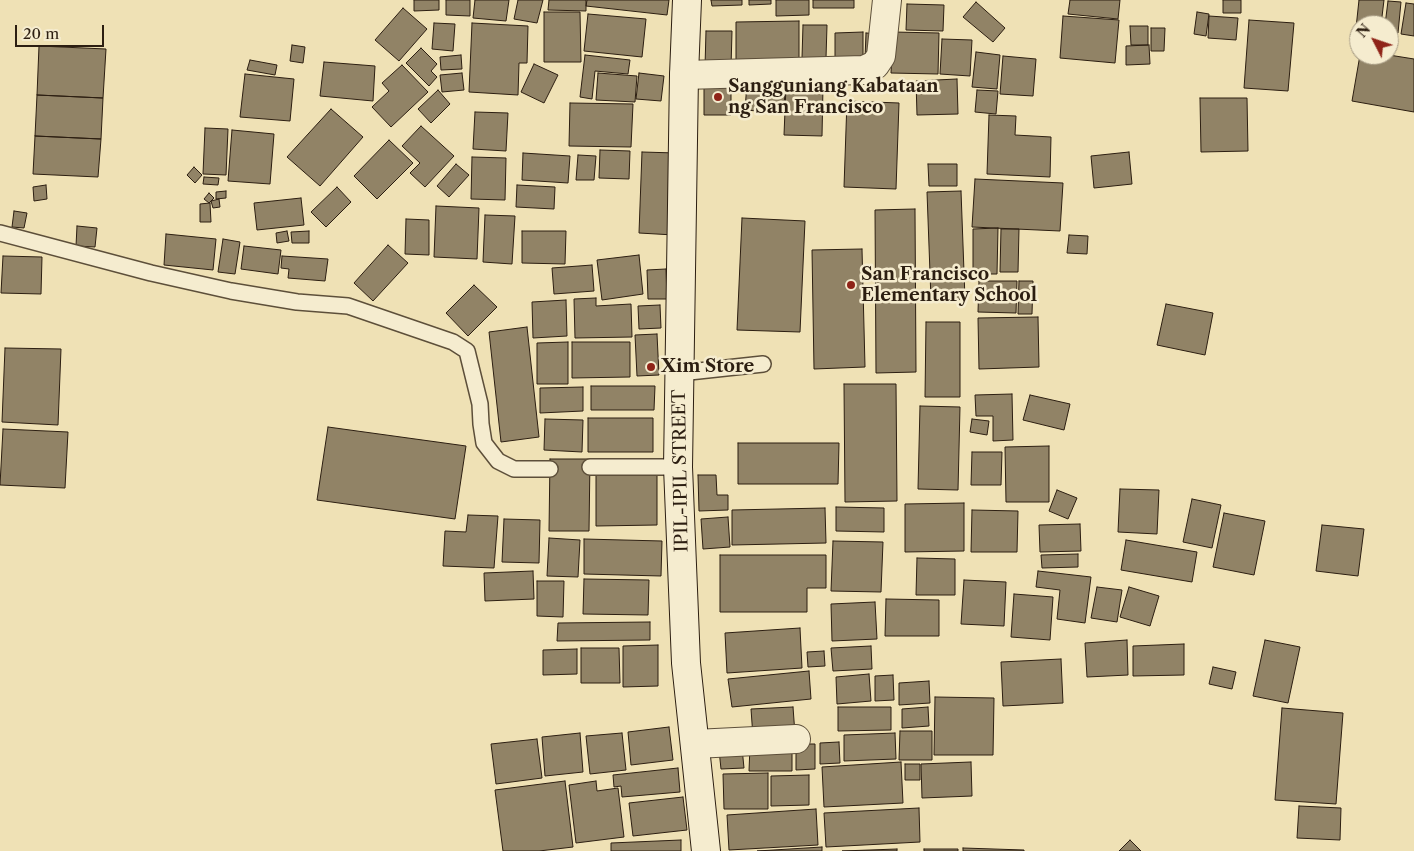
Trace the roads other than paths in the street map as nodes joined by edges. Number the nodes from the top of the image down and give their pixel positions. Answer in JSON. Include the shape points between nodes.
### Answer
{"nodes":[{"id":1,"x":687,"y":0,"type":"edge"},
{"id":2,"x":887,"y":0,"type":"edge"},
{"id":3,"x":684,"y":76,"type":"junction"},
{"id":4,"x":0,"y":233,"type":"edge"},
{"id":5,"x":762,"y":364,"type":"dead end"},
{"id":6,"x":680,"y":373,"type":"junction"},
{"id":7,"x":590,"y":467,"type":"dead end"},
{"id":8,"x":678,"y":467,"type":"junction"},
{"id":9,"x":550,"y":469,"type":"dead end"},
{"id":10,"x":796,"y":738,"type":"dead end"},
{"id":11,"x":695,"y":744,"type":"junction"},
{"id":12,"x":706,"y":851,"type":"edge"}],
"edges":[{"from":1,"to":3,"type":"street","name":"IPIL-IPIL STREET"},
{"from":2,"to":3,"type":"street","via":[[881,56],[875,65],[864,70]]},
{"from":3,"to":6,"type":"street","name":"IPIL-IPIL STREET"},
{"from":4,"to":9,"type":"lane","via":[[231,291],[297,302],[348,306],[453,342],[467,351],[480,404],[484,443],[498,461],[514,469]]},
{"from":5,"to":6,"type":"lane"},
{"from":6,"to":8,"type":"street","name":"IPIL-IPIL STREET"},
{"from":7,"to":8,"type":"lane"},
{"from":8,"to":11,"type":"street","name":"IPIL-IPIL STREET","via":[[686,663]]},
{"from":10,"to":11,"type":"street"},
{"from":11,"to":12,"type":"street","name":"IPIL-IPIL STREET"}]}
